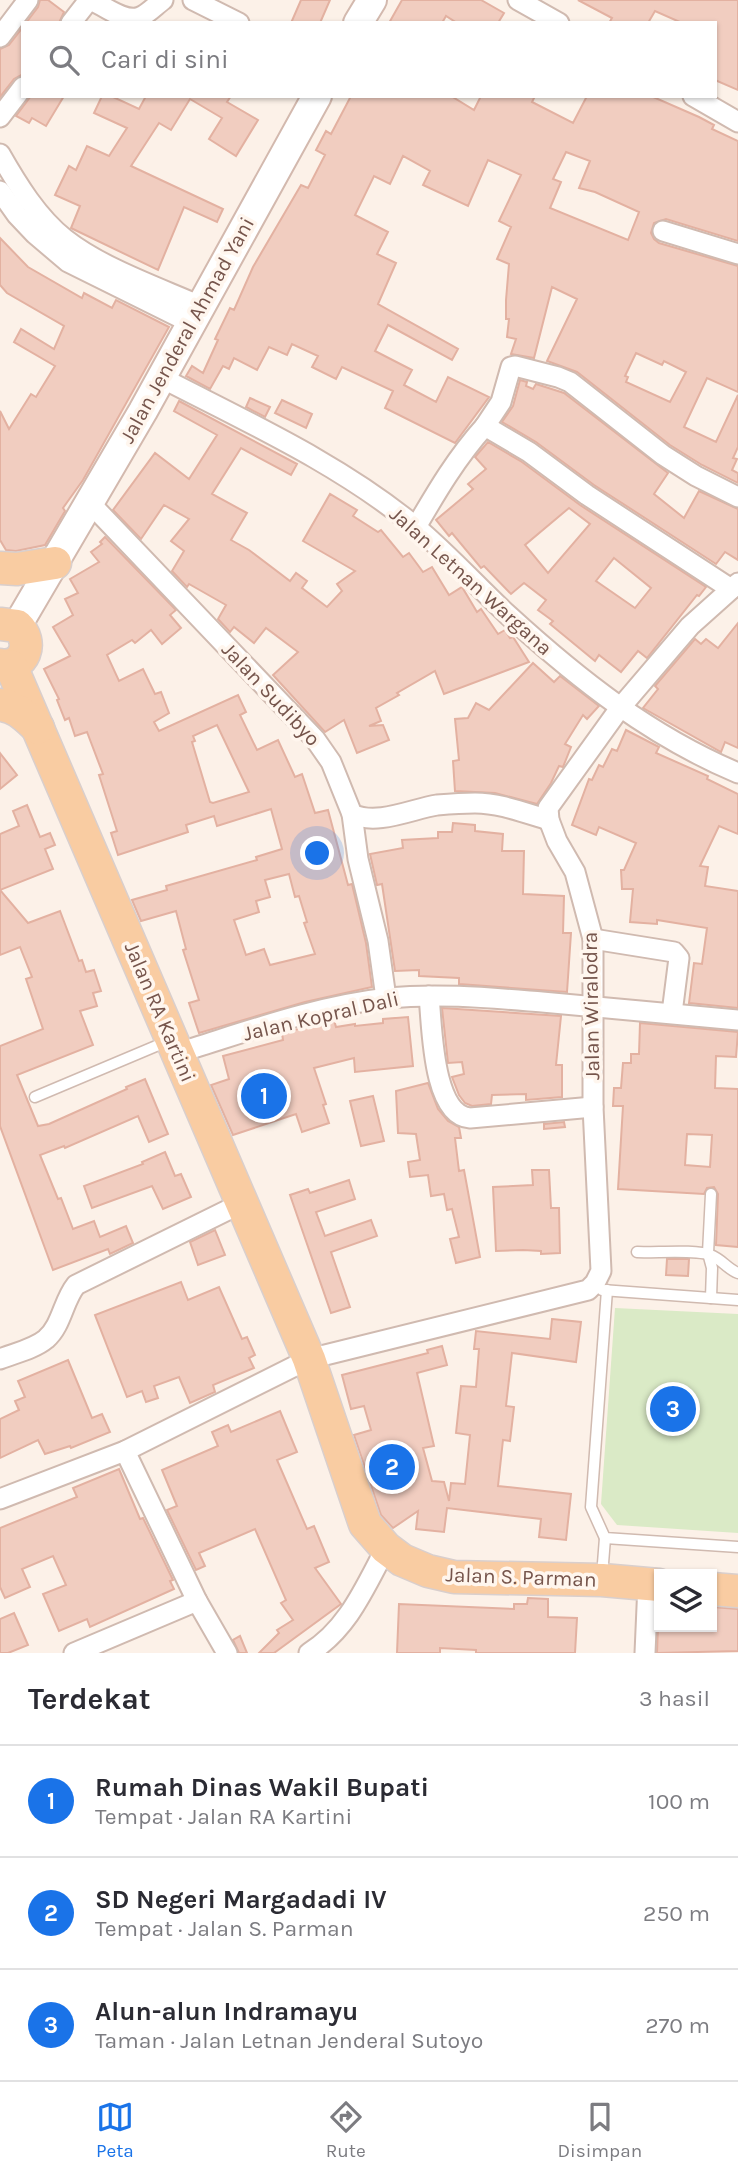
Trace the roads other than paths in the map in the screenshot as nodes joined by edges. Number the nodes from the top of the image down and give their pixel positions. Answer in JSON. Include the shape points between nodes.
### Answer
{"nodes":[{"id":1,"x":29,"y":0,"type":"edge"},
{"id":2,"x":90,"y":0,"type":"edge"},
{"id":3,"x":163,"y":0,"type":"edge"},
{"id":4,"x":192,"y":0,"type":"edge"},
{"id":5,"x":372,"y":0,"type":"edge"},
{"id":6,"x":519,"y":0,"type":"edge"},
{"id":7,"x":73,"y":21,"type":"edge"},
{"id":8,"x":235,"y":21,"type":"edge"},
{"id":9,"x":359,"y":21,"type":"edge"},
{"id":10,"x":556,"y":21,"type":"edge"},
{"id":11,"x":0,"y":37,"type":"edge"},
{"id":12,"x":21,"y":90,"type":"edge"},
{"id":13,"x":316,"y":98,"type":"edge"},
{"id":14,"x":696,"y":98,"type":"edge"},
{"id":15,"x":0,"y":117,"type":"edge"},
{"id":16,"x":738,"y":122,"type":"edge"},
{"id":17,"x":0,"y":154,"type":"edge"},
{"id":18,"x":0,"y":191,"type":"edge"},
{"id":19,"x":663,"y":232,"type":"dead end"},
{"id":20,"x":738,"y":254,"type":"edge"},
{"id":21,"x":195,"y":314,"type":"junction"},
{"id":22,"x":160,"y":377,"type":"junction"},
{"id":23,"x":485,"y":426,"type":"junction"},
{"id":24,"x":738,"y":497,"type":"edge"},
{"id":25,"x":90,"y":503,"type":"junction"},
{"id":26,"x":416,"y":527,"type":"junction"},
{"id":27,"x":55,"y":563,"type":"junction"},
{"id":28,"x":0,"y":568,"type":"edge"},
{"id":29,"x":735,"y":586,"type":"edge"},
{"id":30,"x":8,"y":625,"type":"edge"},
{"id":31,"x":6,"y":666,"type":"edge"},
{"id":32,"x":0,"y":705,"type":"edge"},
{"id":33,"x":620,"y":708,"type":"junction"},
{"id":34,"x":38,"y":728,"type":"junction"},
{"id":35,"x":738,"y":773,"type":"edge"},
{"id":36,"x":352,"y":814,"type":"junction"},
{"id":37,"x":548,"y":820,"type":"junction"},
{"id":38,"x":593,"y":939,"type":"junction"},
{"id":39,"x":429,"y":996,"type":"junction"},
{"id":40,"x":386,"y":998,"type":"junction"},
{"id":41,"x":594,"y":1007,"type":"junction"},
{"id":42,"x":672,"y":1013,"type":"junction"},
{"id":43,"x":738,"y":1020,"type":"edge"},
{"id":44,"x":174,"y":1046,"type":"junction"},
{"id":45,"x":35,"y":1097,"type":"dead end"},
{"id":46,"x":593,"y":1108,"type":"junction"},
{"id":47,"x":711,"y":1194,"type":"dead end"},
{"id":48,"x":242,"y":1203,"type":"junction"},
{"id":49,"x":637,"y":1252,"type":"dead end"},
{"id":50,"x":708,"y":1253,"type":"junction"},
{"id":51,"x":738,"y":1273,"type":"edge"},
{"id":52,"x":598,"y":1290,"type":"junction"},
{"id":53,"x":711,"y":1298,"type":"junction"},
{"id":54,"x":738,"y":1300,"type":"edge"},
{"id":55,"x":0,"y":1359,"type":"edge"},
{"id":56,"x":309,"y":1359,"type":"junction"},
{"id":57,"x":125,"y":1451,"type":"junction"},
{"id":58,"x":0,"y":1499,"type":"edge"},
{"id":59,"x":605,"y":1538,"type":"junction"},
{"id":60,"x":738,"y":1547,"type":"edge"},
{"id":61,"x":386,"y":1548,"type":"junction"},
{"id":62,"x":602,"y":1580,"type":"junction"},
{"id":63,"x":654,"y":1585,"type":"edge"},
{"id":64,"x":717,"y":1589,"type":"edge"},
{"id":65,"x":738,"y":1591,"type":"edge"},
{"id":66,"x":197,"y":1601,"type":"junction"},
{"id":67,"x":74,"y":1653,"type":"edge"},
{"id":68,"x":227,"y":1653,"type":"edge"},
{"id":69,"x":309,"y":1653,"type":"edge"},
{"id":70,"x":645,"y":1653,"type":"edge"}],
"edges":[{"from":1,"to":11,"type":"street"},
{"from":2,"to":3,"type":"street","via":[[128,18]]},
{"from":2,"to":7,"type":"street"},
{"from":4,"to":8,"type":"street"},
{"from":5,"to":9,"type":"main road"},
{"from":6,"to":10,"type":"street"},
{"from":12,"to":15,"type":"street"},
{"from":13,"to":21,"type":"main road","name":"Jalan Jenderal Ahmad Yani"},
{"from":14,"to":16,"type":"street"},
{"from":17,"to":21,"type":"street","via":[[40,213],[65,239]]},
{"from":18,"to":21,"type":"street","via":[[35,234],[68,262]]},
{"from":19,"to":20,"type":"street"},
{"from":21,"to":22,"type":"main road","name":"Jalan Jenderal Ahmad Yani"},
{"from":22,"to":25,"type":"main road","name":"Jalan Jenderal Ahmad Yani"},
{"from":22,"to":26,"type":"street","name":"Jalan Letnan Wargana","via":[[298,449]]},
{"from":23,"to":24,"type":"street","via":[[501,402],[511,367],[558,377],[678,465]]},
{"from":23,"to":26,"type":"street","via":[[447,474]]},
{"from":23,"to":29,"type":"street"},
{"from":25,"to":27,"type":"main road","name":"Jalan Jenderal Ahmad Yani"},
{"from":25,"to":36,"type":"street","name":"Jalan Sudibyo","via":[[315,739],[331,762]]},
{"from":26,"to":33,"type":"street","name":"Jalan Letnan Wargana","via":[[546,649]]},
{"from":27,"to":28,"type":"main road"},
{"from":27,"to":30,"type":"main road","name":"Jalan Jenderal Ahmad Yani"},
{"from":29,"to":33,"type":"street","via":[[690,626]]},
{"from":30,"to":31,"type":"main road","via":[[26,638],[27,646],[19,662]]},
{"from":31,"to":34,"type":"main road","name":"Jalan RA Kartini"},
{"from":32,"to":34,"type":"main road","via":[[9,705]]},
{"from":33,"to":35,"type":"street","name":"Jalan Letnan Wargana","via":[[687,751]]},
{"from":33,"to":37,"type":"street","via":[[555,796]]},
{"from":34,"to":44,"type":"main road","name":"Jalan RA Kartini"},
{"from":36,"to":37,"type":"street","via":[[384,817],[438,805],[476,803]]},
{"from":36,"to":40,"type":"street","name":"Jalan Sudibyo"},
{"from":37,"to":38,"type":"street","name":"Jalan Wiralodra","via":[[575,872]]},
{"from":38,"to":41,"type":"street","name":"Jalan Wiralodra"},
{"from":38,"to":42,"type":"street","via":[[674,952],[679,958]]},
{"from":39,"to":40,"type":"street","name":"Jalan Kopral Dali"},
{"from":39,"to":41,"type":"street","name":"Jalan Kopral Dali"},
{"from":39,"to":46,"type":"street","via":[[436,1069],[444,1096],[463,1117]]},
{"from":40,"to":44,"type":"street","name":"Jalan Kopral Dali"},
{"from":41,"to":42,"type":"street","name":"Jalan Kopral Dali"},
{"from":41,"to":46,"type":"street","name":"Jalan Wiralodra"},
{"from":42,"to":43,"type":"street","name":"Jalan Kopral Dali"},
{"from":44,"to":45,"type":"lane"},
{"from":44,"to":48,"type":"main road","name":"Jalan RA Kartini"},
{"from":46,"to":52,"type":"street","name":"Jalan Wiralodra","via":[[601,1271],[595,1283]]},
{"from":47,"to":50,"type":"lane"},
{"from":48,"to":55,"type":"street","via":[[76,1285],[47,1338]]},
{"from":48,"to":56,"type":"main road","name":"Jalan RA Kartini"},
{"from":49,"to":50,"type":"lane"},
{"from":50,"to":51,"type":"lane"},
{"from":50,"to":53,"type":"lane"},
{"from":52,"to":53,"type":"lane"},
{"from":52,"to":56,"type":"street"},
{"from":52,"to":59,"type":"lane","via":[[591,1507]]},
{"from":53,"to":54,"type":"lane"},
{"from":56,"to":57,"type":"street"},
{"from":56,"to":61,"type":"main road","name":"Jalan S. Parman","via":[[365,1524]]},
{"from":57,"to":58,"type":"street"},
{"from":57,"to":66,"type":"street"},
{"from":59,"to":60,"type":"lane"},
{"from":59,"to":62,"type":"lane"},
{"from":61,"to":62,"type":"main road","name":"Jalan S. Parman","via":[[402,1560],[454,1577]]},
{"from":61,"to":69,"type":"street","via":[[353,1611],[327,1642]]},
{"from":62,"to":63,"type":"main road","name":"Jalan S. Parman"},
{"from":63,"to":70,"type":"street"},
{"from":64,"to":65,"type":"main road"},
{"from":66,"to":67,"type":"street"},
{"from":66,"to":68,"type":"street"}]}
